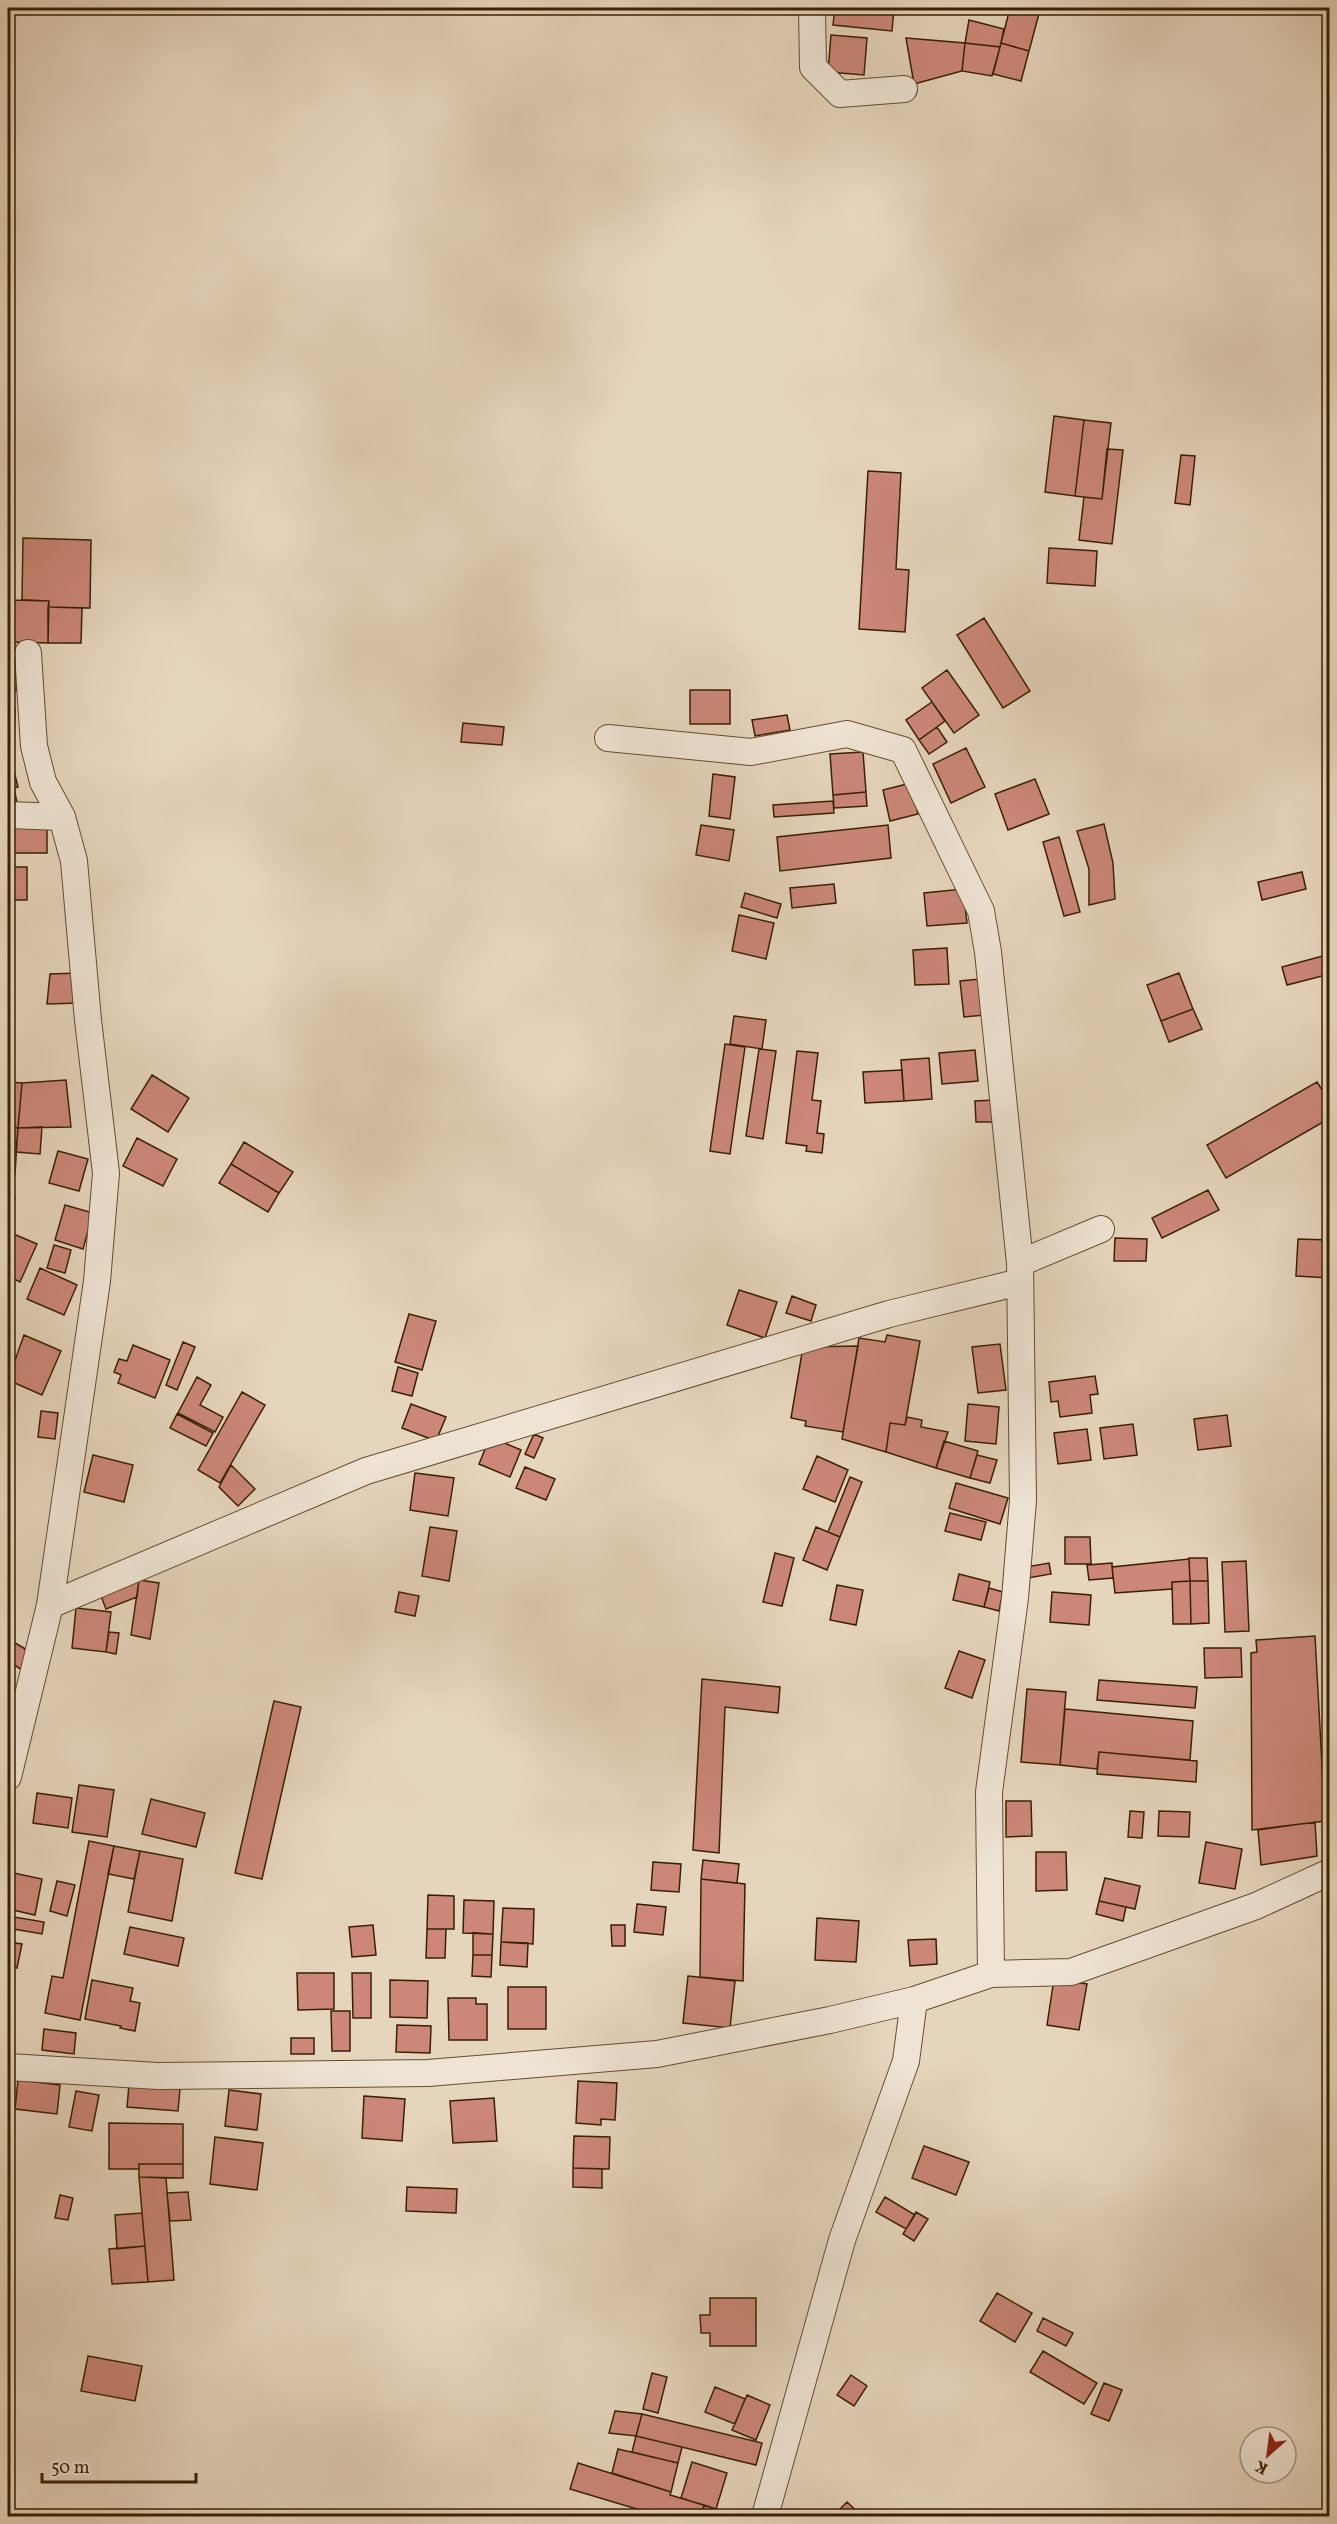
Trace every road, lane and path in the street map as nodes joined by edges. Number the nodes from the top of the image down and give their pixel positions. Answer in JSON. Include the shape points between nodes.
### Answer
{"nodes":[{"id":1,"x":812,"y":8,"type":"edge"},
{"id":2,"x":904,"y":89,"type":"dead end"},
{"id":3,"x":28,"y":653,"type":"dead end"},
{"id":4,"x":608,"y":738,"type":"dead end"},
{"id":5,"x":8,"y":815,"type":"edge"},
{"id":6,"x":62,"y":817,"type":"junction"},
{"id":7,"x":1101,"y":1229,"type":"dead end"},
{"id":8,"x":1020,"y":1272,"type":"junction"},
{"id":9,"x":50,"y":1605,"type":"junction"},
{"id":10,"x":8,"y":1777,"type":"edge"},
{"id":11,"x":1329,"y":1872,"type":"edge"},
{"id":12,"x":991,"y":1974,"type":"junction"},
{"id":13,"x":914,"y":2000,"type":"junction"},
{"id":14,"x":8,"y":2067,"type":"edge"},
{"id":15,"x":765,"y":2517,"type":"edge"}],
"edges":[{"from":1,"to":2,"type":"street","via":[[813,67],[840,94]]},
{"from":3,"to":6,"type":"street","via":[[34,746],[43,782]]},
{"from":4,"to":8,"type":"street","via":[[751,752],[847,734],[903,750],[981,910]]},
{"from":5,"to":6,"type":"street"},
{"from":6,"to":9,"type":"street","via":[[74,861],[106,1173],[97,1281]]},
{"from":7,"to":8,"type":"street"},
{"from":8,"to":9,"type":"street","via":[[366,1471]]},
{"from":8,"to":12,"type":"street","via":[[1023,1500],[1016,1598],[989,1792]]},
{"from":9,"to":10,"type":"street"},
{"from":11,"to":12,"type":"street","via":[[1256,1906],[1071,1972]]},
{"from":12,"to":13,"type":"street"},
{"from":13,"to":14,"type":"street","via":[[657,2054],[428,2073],[158,2076]]},
{"from":13,"to":15,"type":"street","via":[[906,2061],[842,2240]]}]}
